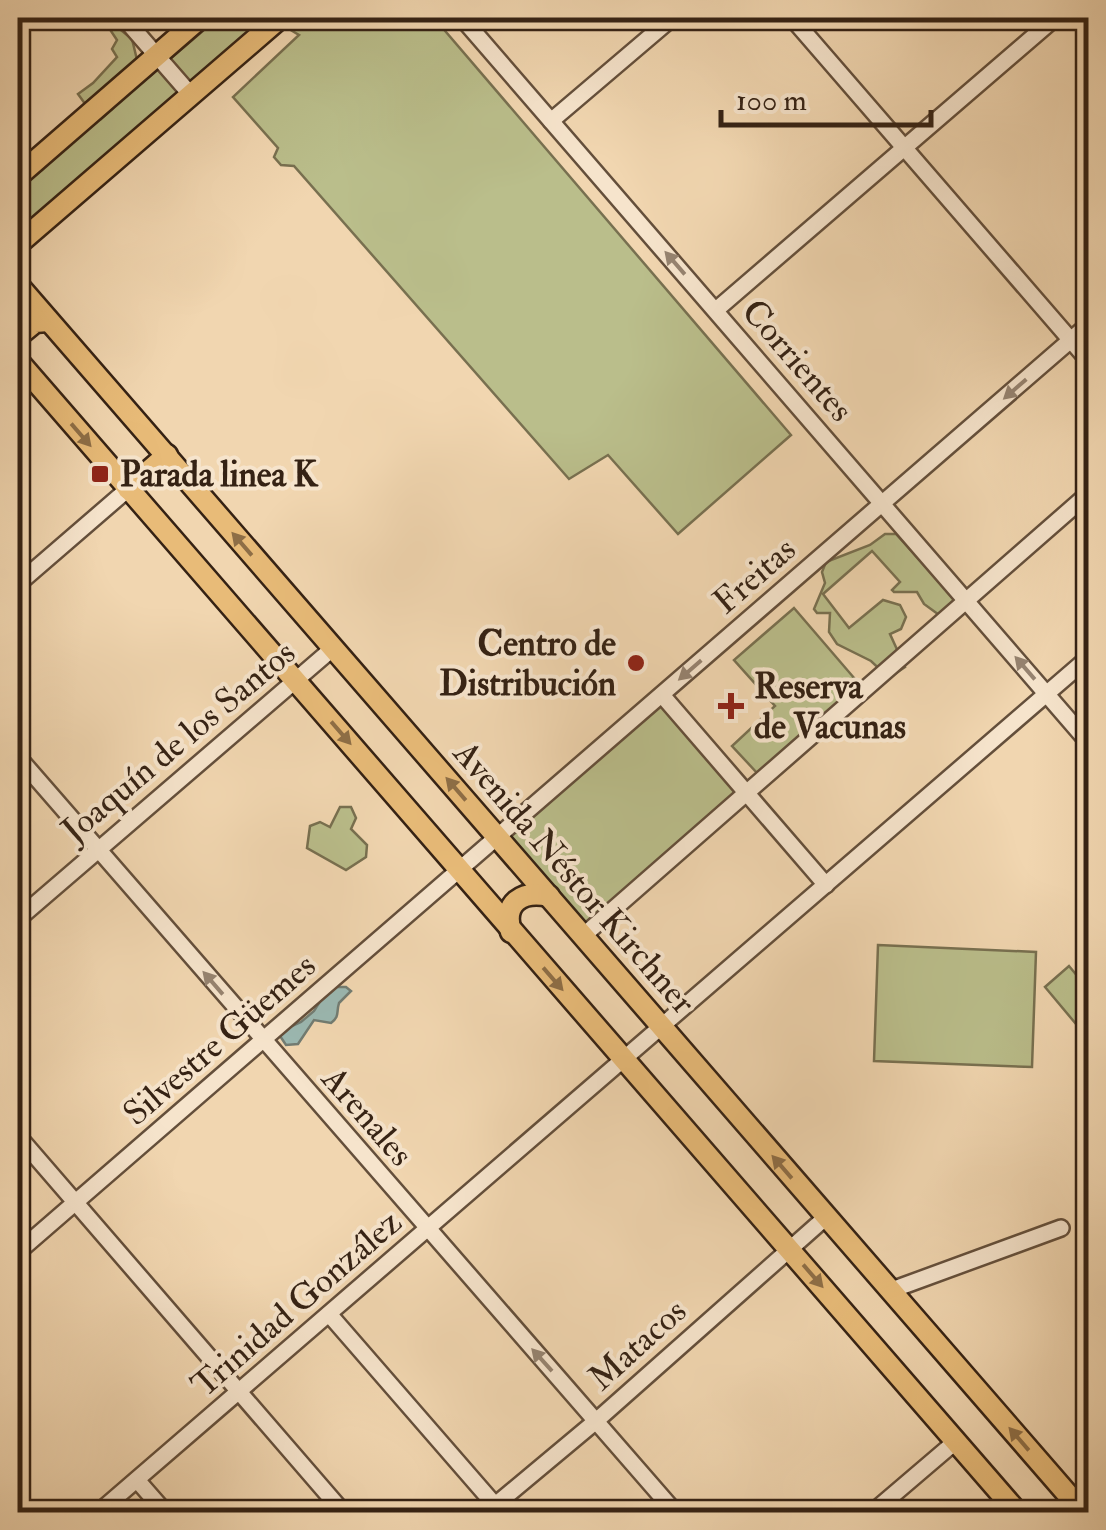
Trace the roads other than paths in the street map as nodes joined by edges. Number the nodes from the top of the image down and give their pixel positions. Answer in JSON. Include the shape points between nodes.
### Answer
{"nodes":[{"id":1,"x":124,"y":18,"type":"edge"},
{"id":2,"x":200,"y":18,"type":"edge"},
{"id":3,"x":280,"y":18,"type":"edge"},
{"id":4,"x":462,"y":18,"type":"edge"},
{"id":5,"x":672,"y":18,"type":"edge"},
{"id":6,"x":792,"y":18,"type":"edge"},
{"id":7,"x":1055,"y":18,"type":"edge"},
{"id":8,"x":156,"y":56,"type":"junction"},
{"id":9,"x":190,"y":95,"type":"junction"},
{"id":10,"x":551,"y":121,"type":"junction"},
{"id":11,"x":905,"y":146,"type":"junction"},
{"id":12,"x":18,"y":176,"type":"edge"},
{"id":13,"x":18,"y":244,"type":"edge"},
{"id":14,"x":18,"y":285,"type":"edge"},
{"id":15,"x":716,"y":310,"type":"junction"},
{"id":16,"x":48,"y":320,"type":"junction"},
{"id":17,"x":1088,"y":325,"type":"edge"},
{"id":18,"x":18,"y":336,"type":"edge"},
{"id":19,"x":1072,"y":340,"type":"junction"},
{"id":20,"x":1088,"y":360,"type":"edge"},
{"id":21,"x":18,"y":361,"type":"edge"},
{"id":22,"x":166,"y":455,"type":"junction"},
{"id":23,"x":128,"y":489,"type":"junction"},
{"id":24,"x":1088,"y":494,"type":"edge"},
{"id":25,"x":882,"y":504,"type":"junction"},
{"id":26,"x":18,"y":584,"type":"edge"},
{"id":27,"x":966,"y":600,"type":"junction"},
{"id":28,"x":332,"y":648,"type":"junction"},
{"id":29,"x":1088,"y":658,"type":"edge"},
{"id":30,"x":296,"y":680,"type":"junction"},
{"id":31,"x":662,"y":694,"type":"junction"},
{"id":32,"x":1047,"y":694,"type":"junction"},
{"id":33,"x":1088,"y":742,"type":"edge"},
{"id":34,"x":18,"y":756,"type":"edge"},
{"id":35,"x":746,"y":793,"type":"junction"},
{"id":36,"x":498,"y":837,"type":"junction"},
{"id":37,"x":97,"y":849,"type":"junction"},
{"id":38,"x":459,"y":870,"type":"junction"},
{"id":39,"x":826,"y":885,"type":"junction"},
{"id":40,"x":549,"y":896,"type":"junction"},
{"id":41,"x":18,"y":919,"type":"edge"},
{"id":42,"x":511,"y":932,"type":"junction"},
{"id":43,"x":583,"y":936,"type":"junction"},
{"id":44,"x":662,"y":1027,"type":"junction"},
{"id":45,"x":264,"y":1041,"type":"junction"},
{"id":46,"x":624,"y":1060,"type":"junction"},
{"id":47,"x":18,"y":1136,"type":"edge"},
{"id":48,"x":75,"y":1202,"type":"junction"},
{"id":49,"x":826,"y":1218,"type":"junction"},
{"id":50,"x":1061,"y":1228,"type":"dead end"},
{"id":51,"x":426,"y":1230,"type":"junction"},
{"id":52,"x":790,"y":1249,"type":"junction"},
{"id":53,"x":18,"y":1252,"type":"edge"},
{"id":54,"x":889,"y":1291,"type":"junction"},
{"id":55,"x":329,"y":1314,"type":"junction"},
{"id":56,"x":239,"y":1392,"type":"junction"},
{"id":57,"x":596,"y":1421,"type":"junction"},
{"id":58,"x":955,"y":1442,"type":"junction"},
{"id":59,"x":137,"y":1480,"type":"junction"},
{"id":60,"x":494,"y":1510,"type":"edge"},
{"id":61,"x":99,"y":1512,"type":"edge"},
{"id":62,"x":165,"y":1512,"type":"edge"},
{"id":63,"x":343,"y":1512,"type":"edge"},
{"id":64,"x":675,"y":1512,"type":"edge"},
{"id":65,"x":872,"y":1512,"type":"edge"},
{"id":66,"x":1016,"y":1512,"type":"edge"},
{"id":67,"x":1083,"y":1512,"type":"edge"}],
"edges":[{"from":1,"to":8,"type":"street"},
{"from":2,"to":8,"type":"main road"},
{"from":3,"to":9,"type":"main road"},
{"from":4,"to":10,"type":"street","name":"Corrientes"},
{"from":5,"to":10,"type":"street"},
{"from":6,"to":11,"type":"street"},
{"from":7,"to":11,"type":"street"},
{"from":8,"to":9,"type":"street"},
{"from":8,"to":12,"type":"main road"},
{"from":9,"to":13,"type":"main road"},
{"from":15,"to":10,"type":"street","name":"Corrientes","one_way":true},
{"from":11,"to":15,"type":"street"},
{"from":11,"to":19,"type":"street"},
{"from":14,"to":16,"type":"main road","name":"Avenida Néstor Kirchner"},
{"from":15,"to":25,"type":"street","name":"Corrientes"},
{"from":16,"to":18,"type":"main road"},
{"from":16,"to":22,"type":"main road","name":"Avenida Néstor Kirchner"},
{"from":17,"to":19,"type":"street","name":"Freitas"},
{"from":19,"to":20,"type":"street"},
{"from":19,"to":25,"type":"street","name":"Freitas","one_way":true},
{"from":21,"to":23,"type":"main road","one_way":true},
{"from":22,"to":23,"type":"main road"},
{"from":28,"to":22,"type":"main road","name":"Avenida Néstor Kirchner","one_way":true},
{"from":23,"to":26,"type":"street"},
{"from":23,"to":30,"type":"main road"},
{"from":24,"to":27,"type":"street"},
{"from":25,"to":27,"type":"street","name":"Corrientes"},
{"from":25,"to":31,"type":"street","name":"Freitas","one_way":true},
{"from":32,"to":27,"type":"street","name":"Corrientes","one_way":true},
{"from":27,"to":35,"type":"street"},
{"from":28,"to":30,"type":"street","name":"Joaquín de los Santos"},
{"from":36,"to":28,"type":"main road","name":"Avenida Néstor Kirchner","one_way":true},
{"from":29,"to":32,"type":"street","name":"Trinidad González"},
{"from":30,"to":37,"type":"street","name":"Joaquín de los Santos"},
{"from":30,"to":38,"type":"main road","one_way":true},
{"from":31,"to":35,"type":"street"},
{"from":31,"to":36,"type":"street","name":"Freitas"},
{"from":32,"to":33,"type":"street","name":"Corrientes"},
{"from":32,"to":39,"type":"street","name":"Trinidad González"},
{"from":34,"to":37,"type":"street","name":"Arenales"},
{"from":35,"to":39,"type":"street"},
{"from":35,"to":43,"type":"street"},
{"from":36,"to":38,"type":"street","name":"Freitas"},
{"from":36,"to":40,"type":"main road","name":"Avenida Néstor Kirchner"},
{"from":37,"to":41,"type":"street","name":"Joaquín de los Santos"},
{"from":45,"to":37,"type":"street","name":"Arenales","one_way":true},
{"from":38,"to":42,"type":"main road"},
{"from":38,"to":45,"type":"street","name":"Silvestre Güemes"},
{"from":39,"to":44,"type":"street","name":"Trinidad González"},
{"from":40,"to":42,"type":"main road","via":[[526,894],[512,903]]},
{"from":40,"to":43,"type":"main road","name":"Avenida Néstor Kirchner"},
{"from":42,"to":46,"type":"main road","one_way":true},
{"from":43,"to":44,"type":"main road","name":"Avenida Néstor Kirchner"},
{"from":44,"to":46,"type":"street","name":"Trinidad González"},
{"from":49,"to":44,"type":"main road","name":"Avenida Néstor Kirchner","one_way":true},
{"from":45,"to":48,"type":"street","name":"Silvestre Güemes"},
{"from":45,"to":51,"type":"street","name":"Arenales"},
{"from":46,"to":51,"type":"street","name":"Trinidad González"},
{"from":46,"to":52,"type":"main road"},
{"from":47,"to":48,"type":"street"},
{"from":48,"to":53,"type":"street","name":"Silvestre Güemes"},
{"from":48,"to":56,"type":"street"},
{"from":49,"to":52,"type":"street","name":"Matacos"},
{"from":49,"to":54,"type":"main road","name":"Avenida Néstor Kirchner"},
{"from":50,"to":54,"type":"street"},
{"from":51,"to":55,"type":"street","name":"Trinidad González"},
{"from":57,"to":51,"type":"street","name":"Arenales","one_way":true},
{"from":52,"to":57,"type":"street","name":"Matacos"},
{"from":52,"to":58,"type":"main road","one_way":true},
{"from":67,"to":54,"type":"main road","name":"Avenida Néstor Kirchner","one_way":true},
{"from":55,"to":56,"type":"street","name":"Trinidad González"},
{"from":55,"to":60,"type":"street"},
{"from":56,"to":59,"type":"street","name":"Trinidad González"},
{"from":56,"to":63,"type":"street"},
{"from":57,"to":60,"type":"street","name":"Matacos"},
{"from":57,"to":64,"type":"street","name":"Arenales"},
{"from":58,"to":65,"type":"street"},
{"from":58,"to":66,"type":"main road"},
{"from":59,"to":61,"type":"street","name":"Trinidad González"},
{"from":59,"to":62,"type":"street"}]}
